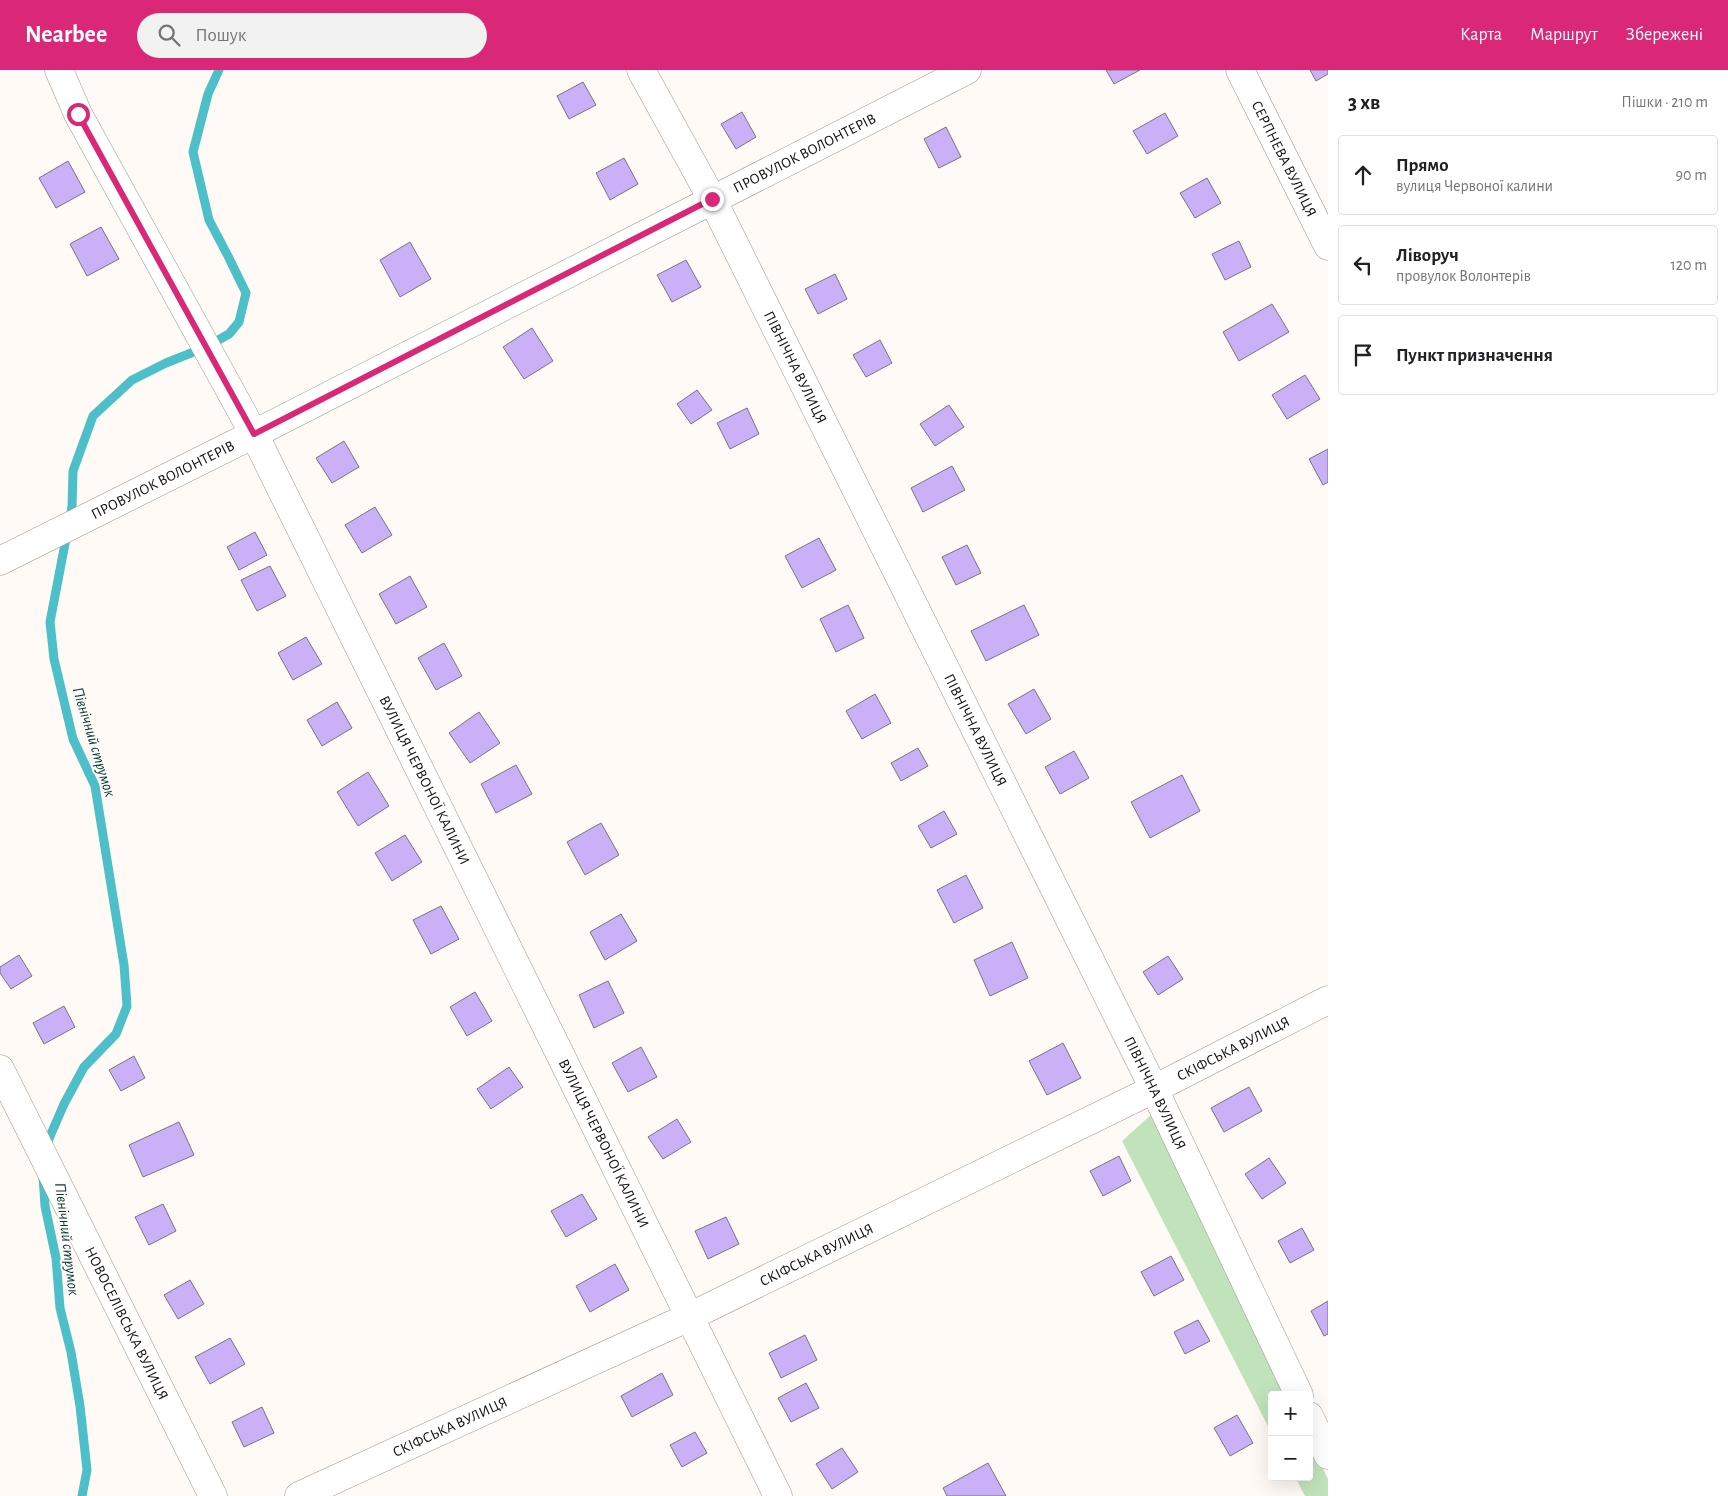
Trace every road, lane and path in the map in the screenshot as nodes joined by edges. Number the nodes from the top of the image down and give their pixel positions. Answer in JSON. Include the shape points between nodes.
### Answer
{"nodes":[{"id":1,"x":59,"y":70,"type":"edge"},
{"id":2,"x":641,"y":70,"type":"edge"},
{"id":3,"x":967,"y":70,"type":"edge"},
{"id":4,"x":1240,"y":70,"type":"edge"},
{"id":5,"x":712,"y":199,"type":"junction"},
{"id":6,"x":1328,"y":246,"type":"edge"},
{"id":7,"x":254,"y":434,"type":"junction"},
{"id":8,"x":0,"y":561,"type":"edge"},
{"id":9,"x":1328,"y":1000,"type":"edge"},
{"id":10,"x":0,"y":1069,"type":"edge"},
{"id":11,"x":1154,"y":1089,"type":"junction"},
{"id":12,"x":689,"y":1317,"type":"junction"},
{"id":13,"x":1297,"y":1391,"type":"edge"},
{"id":14,"x":1313,"y":1424,"type":"edge"},
{"id":15,"x":1328,"y":1455,"type":"edge"},
{"id":16,"x":213,"y":1496,"type":"edge"},
{"id":17,"x":299,"y":1496,"type":"edge"},
{"id":18,"x":778,"y":1496,"type":"edge"}],
"edges":[{"from":1,"to":7,"type":"street","name":"ВУЛИЦЯ ЧЕРВОНОЇ КАЛИНИ","via":[[78,114]]},
{"from":2,"to":5,"type":"street","name":"ПІВНІЧНА ВУЛИЦЯ"},
{"from":3,"to":5,"type":"street","name":"ПРОВУЛОК ВОЛОНТЕРІВ"},
{"from":4,"to":6,"type":"street","name":"СЕРПНЕВА ВУЛИЦЯ"},
{"from":5,"to":7,"type":"street","name":"ПРОВУЛОК ВОЛОНТЕРІВ"},
{"from":5,"to":11,"type":"street","name":"ПІВНІЧНА ВУЛИЦЯ"},
{"from":7,"to":8,"type":"street","name":"ПРОВУЛОК ВОЛОНТЕРІВ"},
{"from":7,"to":12,"type":"street","name":"ВУЛИЦЯ ЧЕРВОНОЇ КАЛИНИ"},
{"from":9,"to":11,"type":"street","name":"СКІФСЬКА ВУЛИЦЯ"},
{"from":10,"to":16,"type":"street","name":"НОВОСЕЛІВСЬКА ВУЛИЦЯ"},
{"from":11,"to":12,"type":"street","name":"СКІФСЬКА ВУЛИЦЯ"},
{"from":11,"to":13,"type":"street","name":"ПІВНІЧНА ВУЛИЦЯ"},
{"from":12,"to":17,"type":"street","name":"СКІФСЬКА ВУЛИЦЯ"},
{"from":12,"to":18,"type":"street","name":"ВУЛИЦЯ ЧЕРВОНОЇ КАЛИНИ"},
{"from":14,"to":15,"type":"street"}]}
